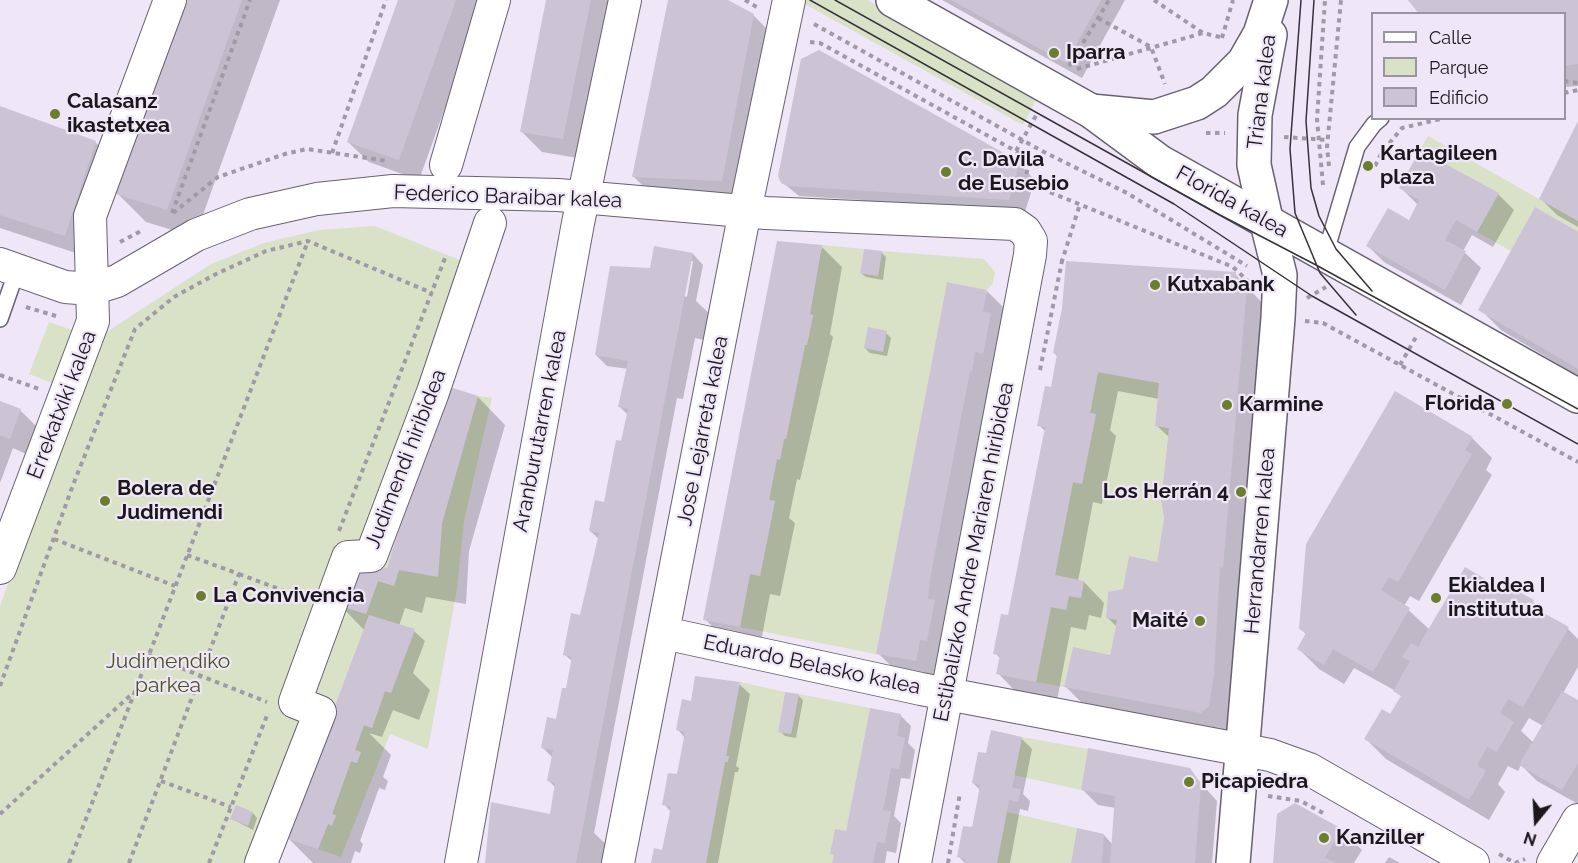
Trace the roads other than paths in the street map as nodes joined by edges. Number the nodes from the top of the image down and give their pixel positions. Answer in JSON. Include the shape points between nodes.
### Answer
{"nodes":[{"id":1,"x":170,"y":0,"type":"edge"},
{"id":2,"x":494,"y":0,"type":"edge"},
{"id":3,"x":625,"y":0,"type":"edge"},
{"id":4,"x":893,"y":0,"type":"edge"},
{"id":5,"x":1273,"y":0,"type":"edge"},
{"id":6,"x":787,"y":10,"type":"edge"},
{"id":7,"x":1091,"y":111,"type":"junction"},
{"id":8,"x":1379,"y":120,"type":"edge"},
{"id":9,"x":446,"y":165,"type":"dead end"},
{"id":10,"x":584,"y":197,"type":"junction"},
{"id":11,"x":745,"y":211,"type":"junction"},
{"id":12,"x":1266,"y":219,"type":"junction"},
{"id":13,"x":490,"y":223,"type":"dead end"},
{"id":14,"x":1031,"y":241,"type":"joint"},
{"id":15,"x":1334,"y":261,"type":"junction"},
{"id":16,"x":9,"y":267,"type":"edge"},
{"id":17,"x":92,"y":289,"type":"junction"},
{"id":18,"x":0,"y":319,"type":"edge"},
{"id":19,"x":1578,"y":396,"type":"edge"},
{"id":20,"x":0,"y":568,"type":"edge"},
{"id":21,"x":664,"y":633,"type":"junction"},
{"id":22,"x":946,"y":694,"type":"junction"},
{"id":23,"x":1242,"y":750,"type":"junction"},
{"id":24,"x":1578,"y":820,"type":"edge"},
{"id":25,"x":261,"y":863,"type":"edge"},
{"id":26,"x":461,"y":863,"type":"edge"},
{"id":27,"x":618,"y":863,"type":"edge"},
{"id":28,"x":915,"y":863,"type":"edge"},
{"id":29,"x":1233,"y":863,"type":"edge"},
{"id":30,"x":1473,"y":863,"type":"edge"},
{"id":31,"x":1553,"y":863,"type":"edge"}],
"edges":[{"from":1,"to":17,"type":"street","name":"Errekatxiki kalea","via":[[90,216]]},
{"from":2,"to":9,"type":"street"},
{"from":3,"to":10,"type":"street","name":"Aranburutarren kalea"},
{"from":4,"to":7,"type":"main road","name":"Florida kalea"},
{"from":5,"to":7,"type":"main road","name":"Triana kalea","via":[[1244,62],[1197,103],[1154,117]]},
{"from":5,"to":12,"type":"main road","name":"Triana kalea","via":[[1255,115],[1254,165]]},
{"from":6,"to":11,"type":"street","name":"Jose Lejarreta kalea"},
{"from":7,"to":12,"type":"main road","name":"Florida kalea","via":[[1160,162]]},
{"from":8,"to":15,"type":"lane","via":[[1357,147],[1336,221]]},
{"from":10,"to":11,"type":"street","name":"Federico Baraibar kalea"},
{"from":10,"to":17,"type":"street","name":"Federico Baraibar kalea","via":[[434,190],[317,199],[250,214],[196,235],[117,282]]},
{"from":10,"to":26,"type":"street","name":"Aranburutarren kalea"},
{"from":11,"to":14,"type":"street","name":"Federico Baraibar kalea","via":[[1015,224]]},
{"from":11,"to":21,"type":"street","name":"Jose Lejarreta kalea"},
{"from":12,"to":15,"type":"main road","name":"Florida kalea"},
{"from":12,"to":23,"type":"main road","name":"Herrandarren kalea","via":[[1277,258],[1264,297]]},
{"from":13,"to":25,"type":"street","name":"Judimendi hiribidea","via":[[433,392],[371,556],[348,557],[295,702],[320,712]]},
{"from":14,"to":22,"type":"street","name":"Estibalizko Andre Mariaren hiribidea"},
{"from":15,"to":19,"type":"main road","name":"Florida kalea"},
{"from":16,"to":17,"type":"street","name":"Federico Baraibar kalea","via":[[65,287]]},
{"from":16,"to":18,"type":"lane","via":[[8,300]]},
{"from":17,"to":20,"type":"street","name":"Errekatxiki kalea","via":[[93,321]]},
{"from":21,"to":22,"type":"street","name":"Eduardo Belasko kalea"},
{"from":21,"to":27,"type":"street","name":"Jose Lejarreta kalea"},
{"from":22,"to":23,"type":"street","name":"Eduardo Belasko kalea"},
{"from":22,"to":28,"type":"street","name":"Estibalizko Andre Mariaren hiribidea"},
{"from":23,"to":29,"type":"main road","name":"Herrandarren kalea"},
{"from":23,"to":30,"type":"street","name":"Eduardo Belasko kalea","via":[[1309,769]]},
{"from":24,"to":31,"type":"street"}]}
